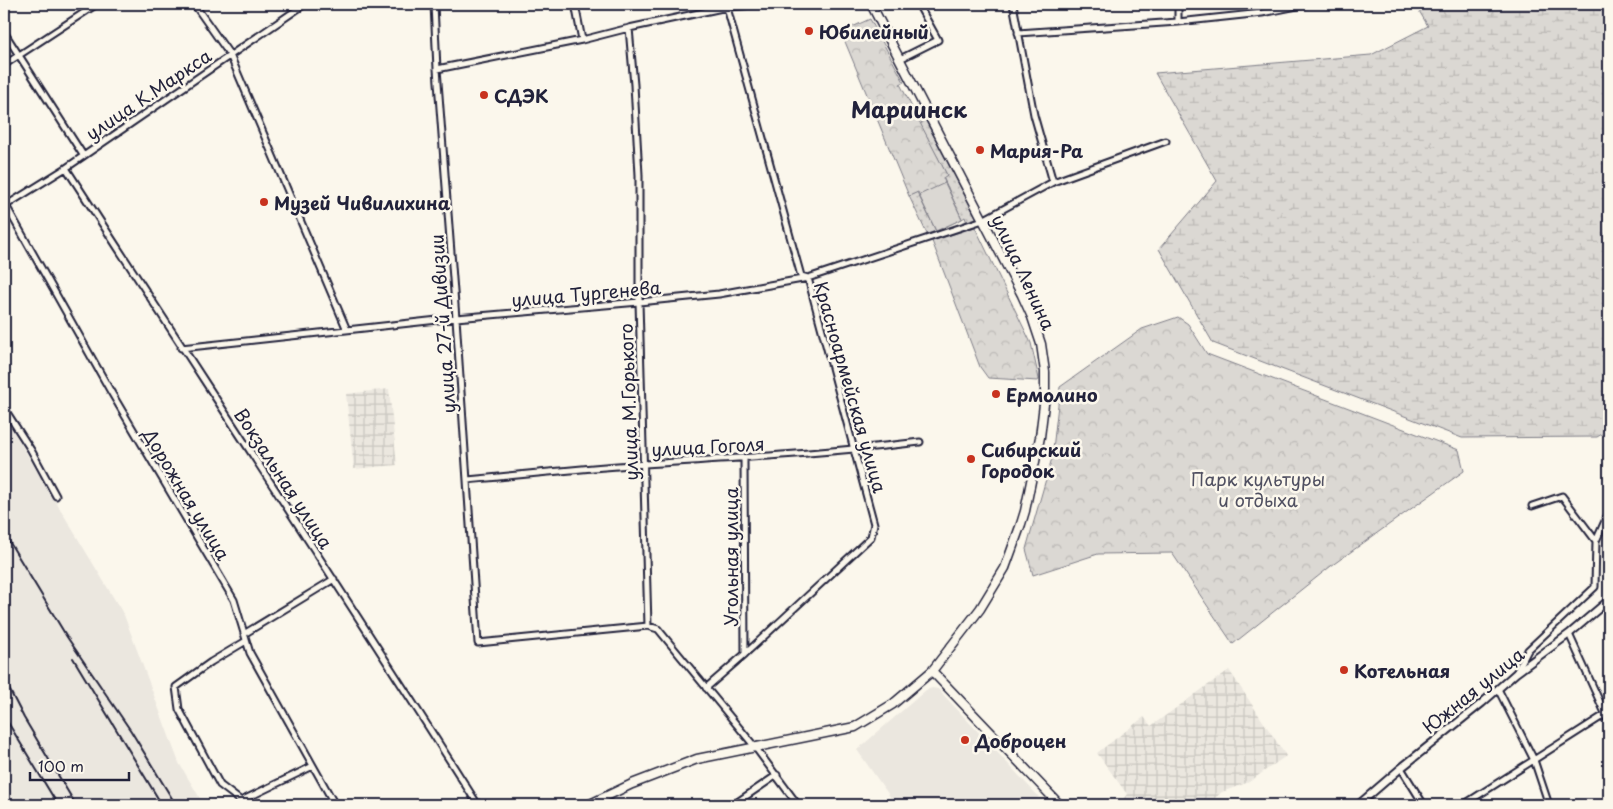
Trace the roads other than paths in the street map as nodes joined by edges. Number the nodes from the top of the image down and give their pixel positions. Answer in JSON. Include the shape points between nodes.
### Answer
{"nodes":[{"id":1,"x":97,"y":4,"type":"edge"},
{"id":2,"x":194,"y":4,"type":"edge"},
{"id":3,"x":305,"y":4,"type":"edge"},
{"id":4,"x":434,"y":4,"type":"edge"},
{"id":5,"x":575,"y":4,"type":"edge"},
{"id":6,"x":769,"y":4,"type":"edge"},
{"id":7,"x":871,"y":4,"type":"edge"},
{"id":8,"x":918,"y":4,"type":"edge"},
{"id":9,"x":1013,"y":4,"type":"edge"},
{"id":10,"x":1178,"y":4,"type":"edge"},
{"id":11,"x":1307,"y":4,"type":"edge"},
{"id":12,"x":727,"y":6,"type":"edge"},
{"id":13,"x":1178,"y":22,"type":"junction"},
{"id":14,"x":629,"y":28,"type":"junction"},
{"id":15,"x":4,"y":32,"type":"edge"},
{"id":16,"x":1018,"y":33,"type":"junction"},
{"id":17,"x":582,"y":40,"type":"junction"},
{"id":18,"x":18,"y":55,"type":"junction"},
{"id":19,"x":230,"y":55,"type":"junction"},
{"id":20,"x":900,"y":60,"type":"junction"},
{"id":21,"x":4,"y":65,"type":"edge"},
{"id":22,"x":437,"y":69,"type":"junction"},
{"id":23,"x":1166,"y":141,"type":"dead end"},
{"id":24,"x":83,"y":155,"type":"junction"},
{"id":25,"x":66,"y":168,"type":"junction"},
{"id":26,"x":1052,"y":182,"type":"junction"},
{"id":27,"x":4,"y":204,"type":"edge"},
{"id":28,"x":983,"y":220,"type":"junction"},
{"id":29,"x":808,"y":278,"type":"junction"},
{"id":30,"x":639,"y":302,"type":"junction"},
{"id":31,"x":456,"y":318,"type":"junction"},
{"id":32,"x":347,"y":330,"type":"junction"},
{"id":33,"x":182,"y":348,"type":"junction"},
{"id":34,"x":4,"y":408,"type":"edge"},
{"id":35,"x":920,"y":442,"type":"dead end"},
{"id":36,"x":855,"y":450,"type":"junction"},
{"id":37,"x":744,"y":459,"type":"junction"},
{"id":38,"x":644,"y":464,"type":"junction"},
{"id":39,"x":468,"y":480,"type":"junction"},
{"id":40,"x":56,"y":496,"type":"dead end"},
{"id":41,"x":1532,"y":506,"type":"dead end"},
{"id":42,"x":1609,"y":512,"type":"edge"},
{"id":43,"x":1596,"y":541,"type":"junction"},
{"id":44,"x":334,"y":579,"type":"junction"},
{"id":45,"x":1609,"y":600,"type":"edge"},
{"id":46,"x":648,"y":626,"type":"junction"},
{"id":47,"x":244,"y":634,"type":"junction"},
{"id":48,"x":1569,"y":634,"type":"junction"},
{"id":49,"x":246,"y":641,"type":"junction"},
{"id":50,"x":745,"y":654,"type":"junction"},
{"id":51,"x":932,"y":671,"type":"junction"},
{"id":52,"x":1516,"y":673,"type":"junction"},
{"id":53,"x":706,"y":688,"type":"junction"},
{"id":54,"x":1498,"y":689,"type":"junction"},
{"id":55,"x":1608,"y":713,"type":"edge"},
{"id":56,"x":1609,"y":722,"type":"edge"},
{"id":57,"x":755,"y":747,"type":"junction"},
{"id":58,"x":1534,"y":760,"type":"junction"},
{"id":59,"x":312,"y":766,"type":"junction"},
{"id":60,"x":1401,"y":768,"type":"junction"},
{"id":61,"x":777,"y":775,"type":"junction"},
{"id":62,"x":335,"y":805,"type":"edge"},
{"id":63,"x":478,"y":805,"type":"edge"},
{"id":64,"x":588,"y":805,"type":"edge"},
{"id":65,"x":733,"y":805,"type":"edge"},
{"id":66,"x":798,"y":805,"type":"edge"},
{"id":67,"x":1060,"y":805,"type":"edge"},
{"id":68,"x":1358,"y":805,"type":"edge"},
{"id":69,"x":1424,"y":805,"type":"edge"},
{"id":70,"x":1463,"y":805,"type":"edge"},
{"id":71,"x":1549,"y":805,"type":"edge"}],
"edges":[{"from":1,"to":18,"type":"street"},
{"from":2,"to":19,"type":"street"},
{"from":3,"to":19,"type":"street","name":"улица К.Маркса"},
{"from":4,"to":22,"type":"street","name":"улица 27-й Дивизии"},
{"from":5,"to":17,"type":"street"},
{"from":6,"to":12,"type":"street"},
{"from":7,"to":20,"type":"main road","name":"улица Ленина"},
{"from":8,"to":20,"type":"street","via":[[938,40]]},
{"from":9,"to":16,"type":"street"},
{"from":10,"to":13,"type":"street"},
{"from":11,"to":13,"type":"street","via":[[1262,13]]},
{"from":12,"to":14,"type":"street"},
{"from":12,"to":29,"type":"street","name":"Красноармейская улица","via":[[801,276]]},
{"from":13,"to":16,"type":"street"},
{"from":14,"to":17,"type":"street"},
{"from":14,"to":30,"type":"street","name":"улица М.Горького","via":[[638,175]]},
{"from":15,"to":18,"type":"street"},
{"from":16,"to":26,"type":"street","via":[[1034,115]]},
{"from":17,"to":22,"type":"street"},
{"from":18,"to":21,"type":"street"},
{"from":18,"to":24,"type":"street"},
{"from":19,"to":24,"type":"street","name":"улица К.Маркса"},
{"from":19,"to":32,"type":"street"},
{"from":20,"to":28,"type":"main road","name":"улица Ленина"},
{"from":22,"to":31,"type":"street","name":"улица 27-й Дивизии"},
{"from":23,"to":26,"type":"street","name":"улица Тургенева"},
{"from":24,"to":25,"type":"street","name":"улица К.Маркса"},
{"from":25,"to":27,"type":"street","name":"улица К.Маркса"},
{"from":25,"to":33,"type":"street","name":"Вокзальная улица"},
{"from":26,"to":28,"type":"street","name":"улица Тургенева"},
{"from":27,"to":47,"type":"street","name":"Дорожная улица","via":[[234,600]]},
{"from":28,"to":29,"type":"street","name":"улица Тургенева"},
{"from":28,"to":51,"type":"main road","name":"улица Ленина","via":[[1032,317],[1041,344],[1045,396],[1025,510],[1005,568],[980,610]]},
{"from":29,"to":30,"type":"street","name":"улица Тургенева","via":[[719,294]]},
{"from":29,"to":36,"type":"street","name":"Красноармейская улица"},
{"from":30,"to":31,"type":"street","name":"улица Тургенева"},
{"from":30,"to":38,"type":"street","name":"улица М.Горького"},
{"from":31,"to":32,"type":"street","name":"улица Тургенева"},
{"from":31,"to":39,"type":"street","name":"улица 27-й Дивизии"},
{"from":32,"to":33,"type":"street","name":"улица Тургенева"},
{"from":33,"to":44,"type":"street","name":"Вокзальная улица"},
{"from":34,"to":40,"type":"street"},
{"from":35,"to":36,"type":"street","name":"улица Гоголя"},
{"from":36,"to":37,"type":"street","name":"улица Гоголя"},
{"from":36,"to":50,"type":"street","name":"Красноармейская улица","via":[[874,524],[871,537]]},
{"from":37,"to":38,"type":"street","name":"улица Гоголя"},
{"from":37,"to":50,"type":"street","name":"Угольная улица"},
{"from":38,"to":39,"type":"street","name":"улица Гоголя"},
{"from":38,"to":46,"type":"street","name":"улица М.Горького"},
{"from":39,"to":46,"type":"street","name":"улица 27-й Дивизии","via":[[478,643]]},
{"from":41,"to":43,"type":"street","via":[[1562,496]]},
{"from":42,"to":43,"type":"street"},
{"from":43,"to":52,"type":"street","via":[[1595,587],[1528,650]]},
{"from":44,"to":47,"type":"street"},
{"from":44,"to":63,"type":"street","name":"Вокзальная улица"},
{"from":45,"to":48,"type":"street","name":"Южная улица"},
{"from":46,"to":53,"type":"street","via":[[658,629]]},
{"from":47,"to":49,"type":"street","name":"Дорожная улица"},
{"from":48,"to":52,"type":"street","name":"Южная улица"},
{"from":48,"to":55,"type":"street"},
{"from":49,"to":59,"type":"street","name":"Дорожная улица"},
{"from":49,"to":59,"type":"street","via":[[176,686],[179,709],[220,785],[241,801]]},
{"from":50,"to":53,"type":"street","name":"Красноармейская улица"},
{"from":51,"to":57,"type":"main road","name":"улица Ленина","via":[[893,704],[855,726]]},
{"from":51,"to":67,"type":"main road"},
{"from":52,"to":54,"type":"street","name":"Южная улица"},
{"from":53,"to":57,"type":"street"},
{"from":54,"to":58,"type":"street"},
{"from":54,"to":60,"type":"street","name":"Южная улица"},
{"from":55,"to":56,"type":"street"},
{"from":55,"to":58,"type":"street"},
{"from":57,"to":61,"type":"street"},
{"from":57,"to":64,"type":"main road","name":"улица Ленина","via":[[697,759]]},
{"from":58,"to":70,"type":"street"},
{"from":58,"to":71,"type":"street"},
{"from":59,"to":62,"type":"street","name":"Дорожная улица"},
{"from":60,"to":68,"type":"street","name":"Южная улица"},
{"from":60,"to":69,"type":"street"},
{"from":61,"to":65,"type":"street"},
{"from":61,"to":66,"type":"street"}]}
